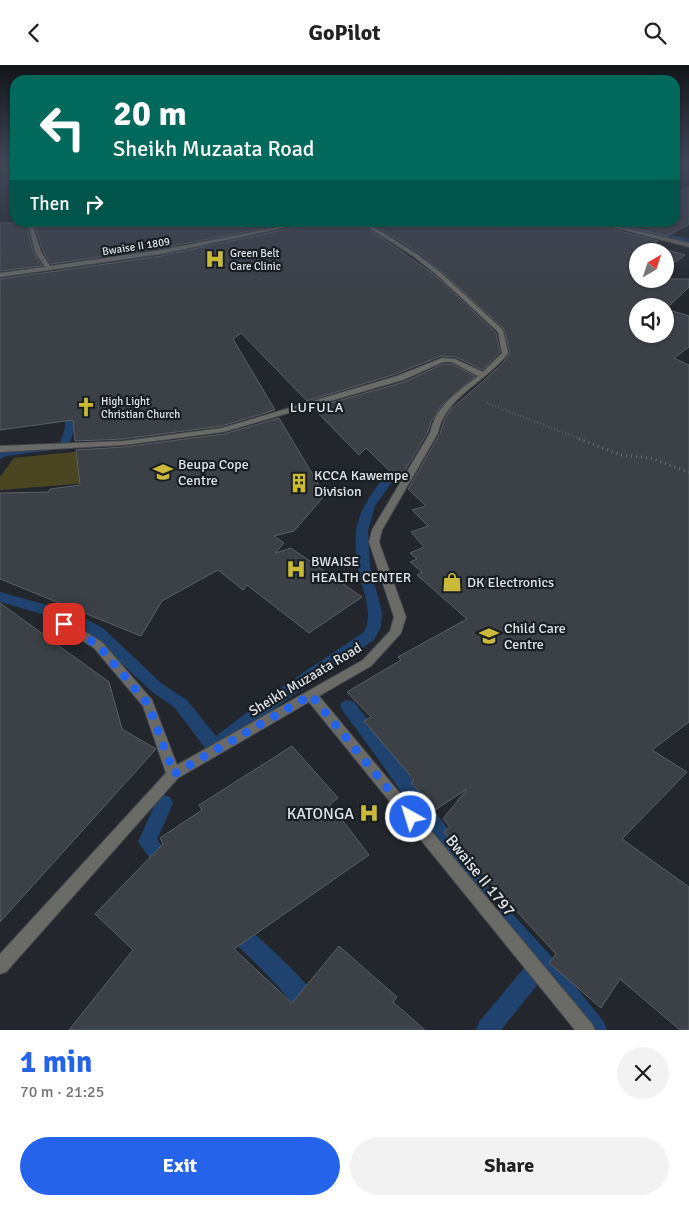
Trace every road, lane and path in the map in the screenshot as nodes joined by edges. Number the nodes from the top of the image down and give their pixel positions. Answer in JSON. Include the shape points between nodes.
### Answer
{"nodes":[{"id":1,"x":31,"y":227,"type":"edge"},
{"id":2,"x":284,"y":227,"type":"edge"},
{"id":3,"x":370,"y":227,"type":"edge"},
{"id":4,"x":615,"y":227,"type":"edge"},
{"id":5,"x":689,"y":245,"type":"edge"},
{"id":6,"x":49,"y":269,"type":"junction"},
{"id":7,"x":0,"y":275,"type":"edge"},
{"id":8,"x":483,"y":375,"type":"junction"},
{"id":9,"x":461,"y":394,"type":"junction"},
{"id":10,"x":0,"y":449,"type":"edge"},
{"id":11,"x":689,"y":472,"type":"edge"},
{"id":12,"x":64,"y":624,"type":"dead end"},
{"id":13,"x":311,"y":695,"type":"junction"},
{"id":14,"x":174,"y":774,"type":"junction"},
{"id":15,"x":0,"y":966,"type":"edge"},
{"id":16,"x":586,"y":1030,"type":"edge"}],
"edges":[{"from":1,"to":6,"type":"street","via":[[38,252]]},
{"from":2,"to":6,"type":"street","name":"Bwaise II 1809","via":[[161,252]]},
{"from":3,"to":8,"type":"street","name":"Sheikh Muzaata Road","via":[[414,255],[501,331],[505,353]]},
{"from":4,"to":5,"type":"street"},
{"from":6,"to":7,"type":"street","name":"Bwaise II 1809"},
{"from":8,"to":9,"type":"street","name":"Sheikh Muzaata Road"},
{"from":8,"to":10,"type":"street","via":[[453,360],[442,360],[400,378],[222,430],[124,443]]},
{"from":9,"to":11,"type":"path","via":[[621,455],[650,458]]},
{"from":9,"to":13,"type":"street","name":"Sheikh Muzaata Road","via":[[438,417],[434,433],[377,530],[374,543],[400,617],[395,633],[367,663]]},
{"from":12,"to":14,"type":"street","via":[[98,645],[148,704]]},
{"from":13,"to":14,"type":"street","name":"Sheikh Muzaata Road"},
{"from":13,"to":16,"type":"street","name":"Bwaise II 1797"},
{"from":14,"to":15,"type":"street","name":"Sheikh Muzaata Road"}]}
